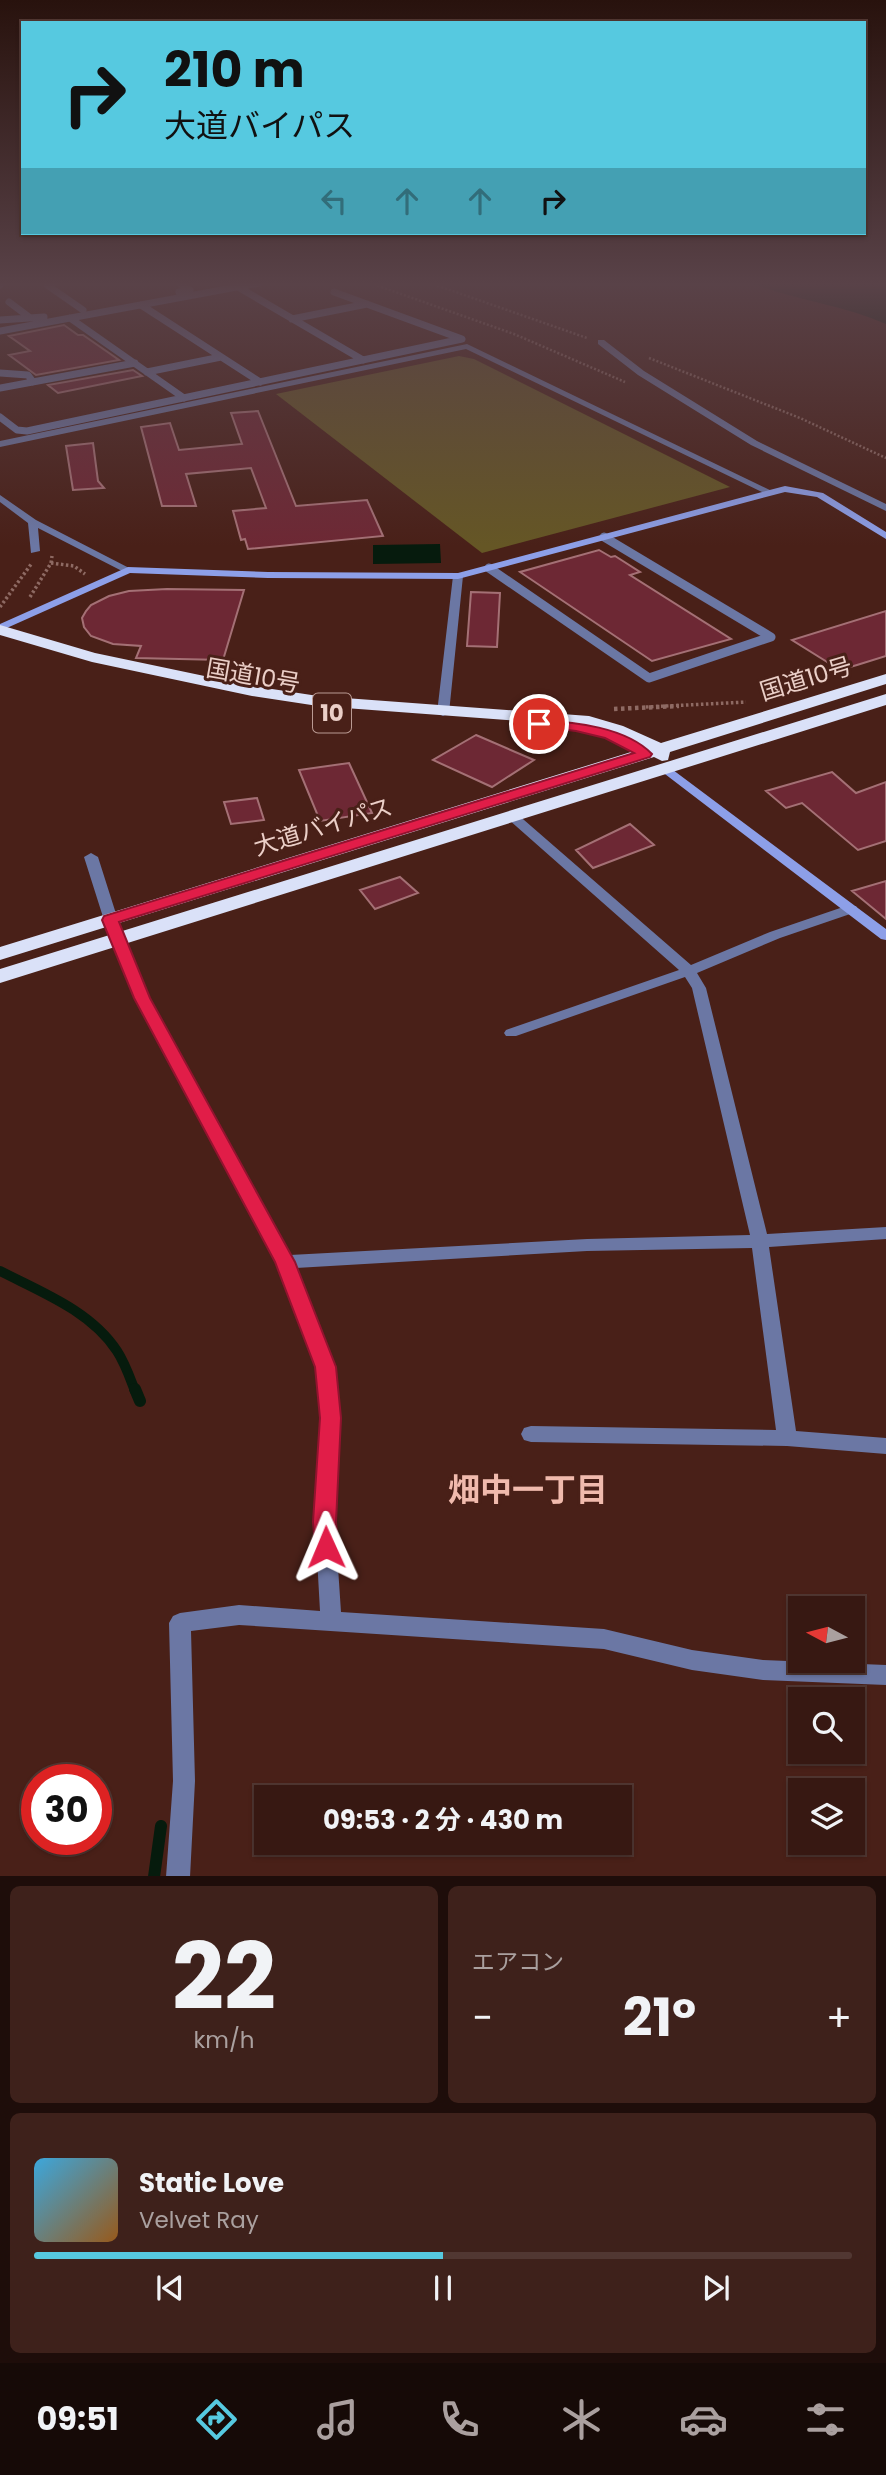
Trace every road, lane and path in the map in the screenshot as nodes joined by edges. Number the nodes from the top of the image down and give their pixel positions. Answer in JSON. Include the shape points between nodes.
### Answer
{"nodes":[{"id":1,"x":94,"y":371,"type":"edge"},
{"id":2,"x":154,"y":371,"type":"edge"},
{"id":3,"x":242,"y":371,"type":"edge"},
{"id":4,"x":314,"y":371,"type":"edge"},
{"id":5,"x":350,"y":371,"type":"edge"},
{"id":6,"x":518,"y":371,"type":"edge"},
{"id":7,"x":597,"y":371,"type":"edge"},
{"id":8,"x":638,"y":371,"type":"edge"},
{"id":9,"x":147,"y":372,"type":"joint"},
{"id":10,"x":0,"y":373,"type":"edge"},
{"id":11,"x":33,"y":382,"type":"junction"},
{"id":12,"x":260,"y":382,"type":"junction"},
{"id":13,"x":627,"y":384,"type":"dead end"},
{"id":14,"x":0,"y":388,"type":"edge"},
{"id":15,"x":184,"y":398,"type":"junction"},
{"id":16,"x":0,"y":417,"type":"edge"},
{"id":17,"x":0,"y":444,"type":"edge"},
{"id":18,"x":769,"y":492,"type":"junction"},
{"id":19,"x":0,"y":498,"type":"edge"},
{"id":20,"x":886,"y":508,"type":"edge"},
{"id":21,"x":33,"y":522,"type":"junction"},
{"id":22,"x":886,"y":536,"type":"edge"},
{"id":23,"x":604,"y":537,"type":"junction"},
{"id":24,"x":56,"y":548,"type":"dead end"},
{"id":25,"x":35,"y":551,"type":"joint"},
{"id":26,"x":51,"y":563,"type":"junction"},
{"id":27,"x":489,"y":568,"type":"junction"},
{"id":28,"x":128,"y":570,"type":"junction"},
{"id":29,"x":458,"y":576,"type":"junction"},
{"id":30,"x":88,"y":578,"type":"dead end"},
{"id":31,"x":24,"y":603,"type":"dead end"},
{"id":32,"x":0,"y":607,"type":"edge"},
{"id":33,"x":0,"y":630,"type":"edge"},
{"id":34,"x":886,"y":680,"type":"edge"},
{"id":35,"x":886,"y":698,"type":"edge"},
{"id":36,"x":747,"y":702,"type":"dead end"},
{"id":37,"x":614,"y":709,"type":"dead end"},
{"id":38,"x":443,"y":713,"type":"junction"},
{"id":39,"x":657,"y":757,"type":"junction"},
{"id":40,"x":512,"y":816,"type":"junction"},
{"id":41,"x":91,"y":857,"type":"dead end"},
{"id":42,"x":851,"y":909,"type":"junction"},
{"id":43,"x":113,"y":929,"type":"junction"},
{"id":44,"x":886,"y":936,"type":"edge"},
{"id":45,"x":0,"y":954,"type":"edge"},
{"id":46,"x":690,"y":971,"type":"junction"},
{"id":47,"x":0,"y":976,"type":"edge"},
{"id":48,"x":511,"y":1033,"type":"dead end"},
{"id":49,"x":886,"y":1233,"type":"edge"},
{"id":50,"x":760,"y":1241,"type":"junction"},
{"id":51,"x":285,"y":1262,"type":"junction"},
{"id":52,"x":531,"y":1434,"type":"dead end"},
{"id":53,"x":787,"y":1438,"type":"junction"},
{"id":54,"x":886,"y":1446,"type":"edge"},
{"id":55,"x":331,"y":1620,"type":"junction"},
{"id":56,"x":886,"y":1675,"type":"edge"},
{"id":57,"x":178,"y":1876,"type":"edge"}],
"edges":[{"from":1,"to":11,"type":"lane"},
{"from":2,"to":9,"type":"lane"},
{"from":3,"to":12,"type":"lane"},
{"from":4,"to":12,"type":"lane"},
{"from":5,"to":17,"type":"street"},
{"from":6,"to":18,"type":"street"},
{"from":7,"to":13,"type":"path"},
{"from":8,"to":20,"type":"street","via":[[754,443]]},
{"from":9,"to":15,"type":"lane"},
{"from":10,"to":11,"type":"lane","via":[[28,375]]},
{"from":11,"to":14,"type":"lane"},
{"from":12,"to":15,"type":"lane"},
{"from":15,"to":16,"type":"lane","via":[[27,431],[17,430]]},
{"from":18,"to":22,"type":"street","via":[[796,490],[820,495]]},
{"from":18,"to":23,"type":"street"},
{"from":19,"to":21,"type":"street"},
{"from":21,"to":25,"type":"street"},
{"from":21,"to":28,"type":"street"},
{"from":23,"to":27,"type":"street"},
{"from":23,"to":27,"type":"lane","via":[[771,637],[649,678]]},
{"from":24,"to":26,"type":"path"},
{"from":25,"to":32,"type":"path","via":[[28,572]]},
{"from":26,"to":30,"type":"path","via":[[77,568]]},
{"from":26,"to":31,"type":"path"},
{"from":27,"to":29,"type":"street"},
{"from":28,"to":29,"type":"street"},
{"from":28,"to":33,"type":"street"},
{"from":29,"to":38,"type":"street"},
{"from":33,"to":38,"type":"highway","name":"国道10号","number":"10","via":[[92,657],[252,691]]},
{"from":33,"to":39,"type":"highway","name":"国道10号","number":"10","via":[[24,645],[74,662],[244,701],[312,711],[576,727],[610,735]]},
{"from":34,"to":39,"type":"highway","name":"国道10号"},
{"from":35,"to":39,"type":"highway","name":"国道10号"},
{"from":36,"to":37,"type":"path"},
{"from":38,"to":39,"type":"highway","name":"国道10号","number":"10","via":[[589,721],[617,727]]},
{"from":39,"to":40,"type":"highway","name":"大道バイパス"},
{"from":39,"to":42,"type":"street"},
{"from":39,"to":43,"type":"highway","name":"大道バイパス"},
{"from":40,"to":43,"type":"highway","name":"大道バイパス"},
{"from":40,"to":46,"type":"street"},
{"from":41,"to":43,"type":"street"},
{"from":42,"to":44,"type":"street"},
{"from":42,"to":46,"type":"street"},
{"from":43,"to":45,"type":"highway","name":"大道バイパス"},
{"from":43,"to":47,"type":"highway","name":"大道バイパス"},
{"from":43,"to":51,"type":"street","via":[[142,998]]},
{"from":46,"to":48,"type":"street"},
{"from":46,"to":50,"type":"street","via":[[699,988]]},
{"from":49,"to":50,"type":"street"},
{"from":50,"to":51,"type":"street","via":[[587,1245]]},
{"from":50,"to":53,"type":"street"},
{"from":51,"to":55,"type":"street","via":[[326,1367],[331,1418],[325,1522]]},
{"from":52,"to":53,"type":"street"},
{"from":53,"to":54,"type":"street"},
{"from":55,"to":56,"type":"street","via":[[604,1639],[692,1660],[764,1670]]},
{"from":55,"to":57,"type":"street","via":[[239,1615],[180,1623],[185,1718]]}]}
